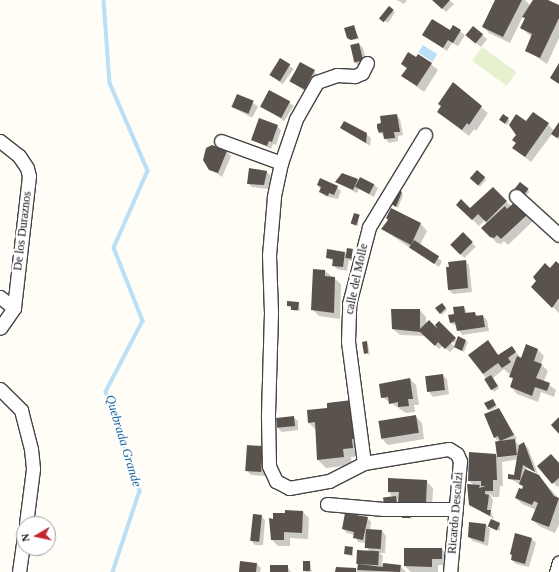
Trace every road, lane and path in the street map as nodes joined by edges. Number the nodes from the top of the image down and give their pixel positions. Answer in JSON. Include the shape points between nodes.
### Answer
{"nodes":[{"id":1,"x":368,"y":63,"type":"dead end"},
{"id":2,"x":425,"y":134,"type":"dead end"},
{"id":3,"x":0,"y":141,"type":"edge"},
{"id":4,"x":221,"y":141,"type":"dead end"},
{"id":5,"x":281,"y":163,"type":"junction"},
{"id":6,"x":516,"y":196,"type":"dead end"},
{"id":7,"x":559,"y":235,"type":"edge"},
{"id":8,"x":0,"y":297,"type":"edge"},
{"id":9,"x":14,"y":308,"type":"junction"},
{"id":10,"x":0,"y":328,"type":"edge"},
{"id":11,"x":0,"y":389,"type":"edge"},
{"id":12,"x":364,"y":463,"type":"junction"},
{"id":13,"x":327,"y":504,"type":"dead end"},
{"id":14,"x":456,"y":509,"type":"junction"},
{"id":15,"x":27,"y":516,"type":"edge"},
{"id":16,"x":21,"y":556,"type":"edge"},
{"id":17,"x":559,"y":562,"type":"edge"},
{"id":18,"x":19,"y":572,"type":"edge"},
{"id":19,"x":450,"y":572,"type":"edge"},
{"id":20,"x":556,"y":572,"type":"edge"}],
"edges":[{"from":1,"to":5,"type":"street","via":[[362,73],[355,76],[337,75],[317,82],[296,119]]},
{"from":2,"to":12,"type":"street","name":"calle del Molle","via":[[369,227],[349,304],[348,341]]},
{"from":3,"to":9,"type":"street","name":"De los Duraznos","via":[[19,156],[29,176]]},
{"from":4,"to":5,"type":"street"},
{"from":5,"to":12,"type":"street","via":[[274,197],[269,255],[271,312],[268,454],[271,475],[283,486],[297,487],[329,482]]},
{"from":6,"to":7,"type":"street"},
{"from":8,"to":9,"type":"street"},
{"from":9,"to":10,"type":"street","name":"De los Duraznos"},
{"from":11,"to":15,"type":"street","via":[[21,410],[31,449],[33,469]]},
{"from":12,"to":14,"type":"street","name":"Ricardo Descalzi","via":[[449,449],[457,454],[460,461]]},
{"from":13,"to":14,"type":"street","via":[[384,509]]},
{"from":14,"to":19,"type":"street","name":"Ricardo Descalzi"},
{"from":16,"to":18,"type":"street"},
{"from":17,"to":20,"type":"street"}]}
